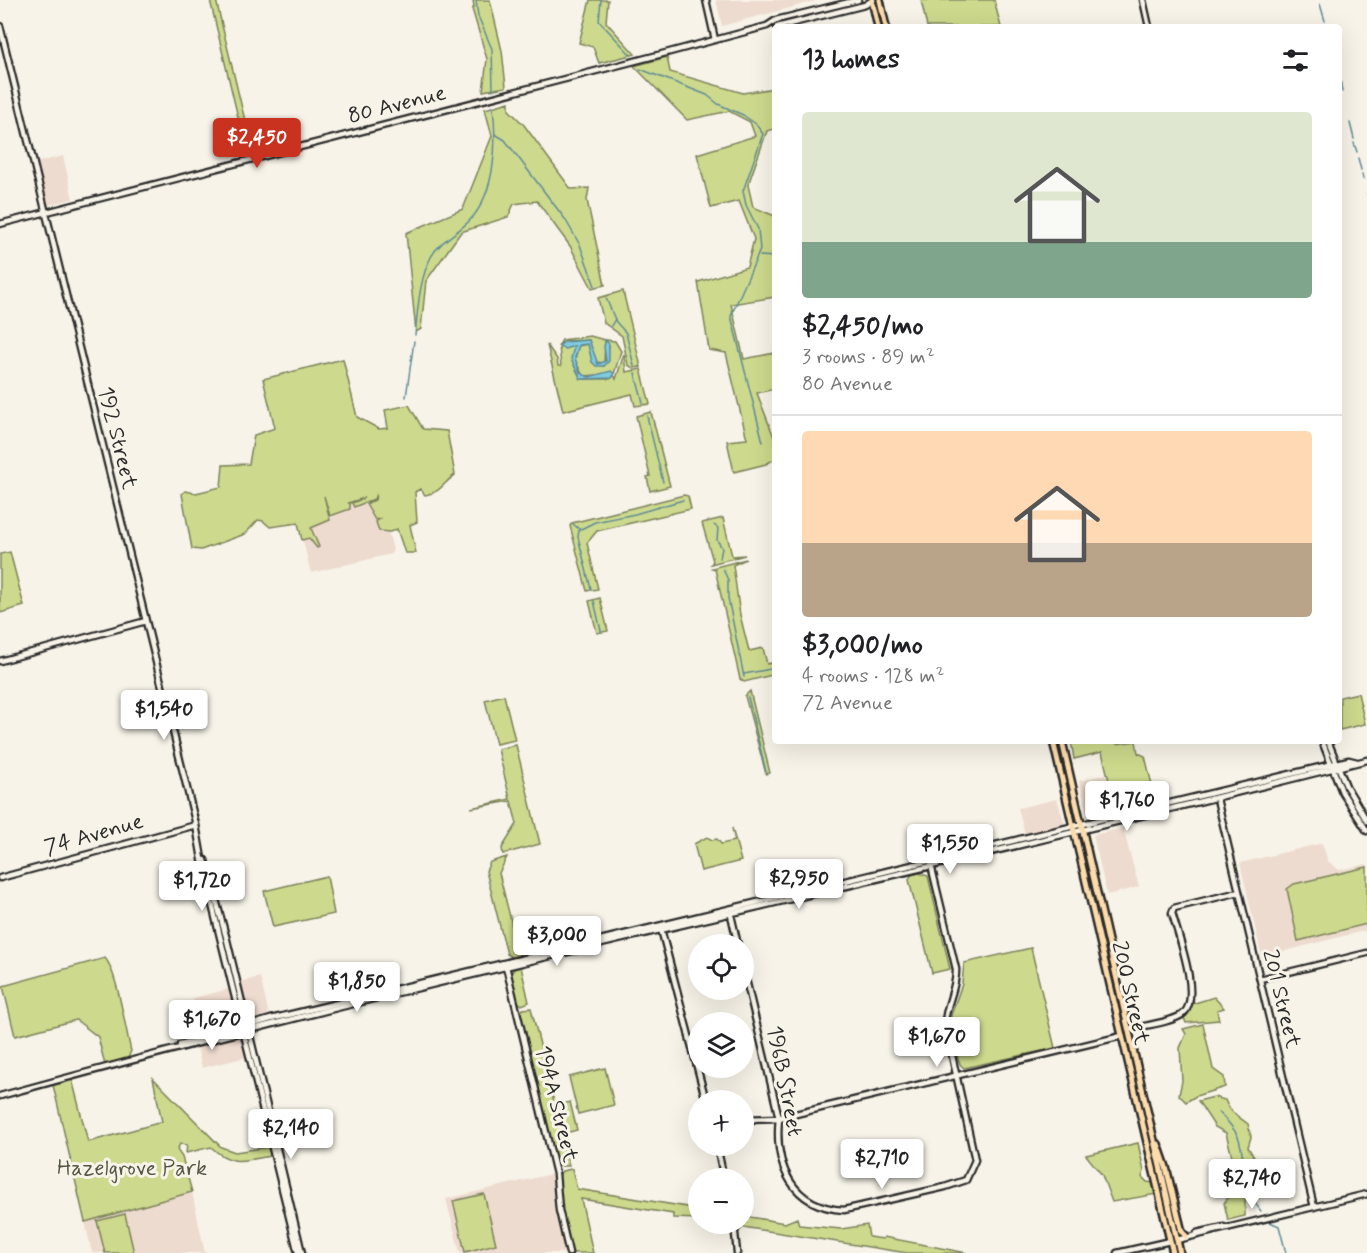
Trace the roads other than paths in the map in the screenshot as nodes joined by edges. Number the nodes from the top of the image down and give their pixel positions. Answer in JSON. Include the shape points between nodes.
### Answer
{"nodes":[{"id":1,"x":706,"y":0,"type":"edge"},
{"id":2,"x":858,"y":0,"type":"edge"},
{"id":3,"x":872,"y":0,"type":"edge"},
{"id":4,"x":880,"y":0,"type":"edge"},
{"id":5,"x":1143,"y":0,"type":"edge"},
{"id":6,"x":789,"y":24,"type":"edge"},
{"id":7,"x":877,"y":24,"type":"edge"},
{"id":8,"x":885,"y":24,"type":"edge"},
{"id":9,"x":1148,"y":24,"type":"edge"},
{"id":10,"x":0,"y":26,"type":"edge"},
{"id":11,"x":767,"y":26,"type":"junction"},
{"id":12,"x":772,"y":26,"type":"edge"},
{"id":13,"x":715,"y":40,"type":"junction"},
{"id":14,"x":46,"y":212,"type":"junction"},
{"id":15,"x":0,"y":224,"type":"edge"},
{"id":16,"x":146,"y":621,"type":"junction"},
{"id":17,"x":0,"y":661,"type":"edge"},
{"id":18,"x":1054,"y":744,"type":"edge"},
{"id":19,"x":1063,"y":744,"type":"edge"},
{"id":20,"x":1324,"y":744,"type":"edge"},
{"id":21,"x":1329,"y":744,"type":"edge"},
{"id":22,"x":1367,"y":760,"type":"edge"},
{"id":23,"x":1335,"y":767,"type":"junction"},
{"id":24,"x":1216,"y":799,"type":"junction"},
{"id":25,"x":1367,"y":821,"type":"edge"},
{"id":26,"x":196,"y":825,"type":"junction"},
{"id":27,"x":1083,"y":829,"type":"junction"},
{"id":28,"x":1074,"y":831,"type":"junction"},
{"id":29,"x":1367,"y":831,"type":"edge"},
{"id":30,"x":931,"y":865,"type":"junction"},
{"id":31,"x":0,"y":878,"type":"edge"},
{"id":32,"x":1239,"y":892,"type":"junction"},
{"id":33,"x":787,"y":897,"type":"junction"},
{"id":34,"x":764,"y":902,"type":"junction"},
{"id":35,"x":760,"y":908,"type":"junction"},
{"id":36,"x":731,"y":915,"type":"junction"},
{"id":37,"x":661,"y":929,"type":"junction"},
{"id":38,"x":735,"y":934,"type":"edge"},
{"id":39,"x":610,"y":939,"type":"junction"},
{"id":40,"x":581,"y":950,"type":"junction"},
{"id":41,"x":1367,"y":952,"type":"edge"},
{"id":42,"x":506,"y":966,"type":"junction"},
{"id":43,"x":1260,"y":979,"type":"junction"},
{"id":44,"x":371,"y":998,"type":"junction"},
{"id":45,"x":751,"y":1000,"type":"edge"},
{"id":46,"x":245,"y":1028,"type":"junction"},
{"id":47,"x":1129,"y":1029,"type":"junction"},
{"id":48,"x":1122,"y":1036,"type":"junction"},
{"id":49,"x":1134,"y":1048,"type":"junction"},
{"id":50,"x":956,"y":1076,"type":"junction"},
{"id":51,"x":703,"y":1090,"type":"edge"},
{"id":52,"x":0,"y":1096,"type":"edge"},
{"id":53,"x":779,"y":1118,"type":"junction"},
{"id":54,"x":755,"y":1119,"type":"edge"},
{"id":55,"x":1152,"y":1129,"type":"junction"},
{"id":56,"x":1367,"y":1194,"type":"edge"},
{"id":57,"x":1314,"y":1207,"type":"junction"},
{"id":58,"x":1227,"y":1227,"type":"junction"},
{"id":59,"x":735,"y":1234,"type":"edge"},
{"id":60,"x":1186,"y":1236,"type":"joint"},
{"id":61,"x":1174,"y":1240,"type":"junction"},
{"id":62,"x":300,"y":1253,"type":"edge"},
{"id":63,"x":569,"y":1253,"type":"edge"},
{"id":64,"x":737,"y":1253,"type":"edge"},
{"id":65,"x":1118,"y":1253,"type":"edge"},
{"id":66,"x":1173,"y":1253,"type":"edge"},
{"id":67,"x":1180,"y":1253,"type":"edge"}],
"edges":[{"from":1,"to":13,"type":"main road"},
{"from":2,"to":11,"type":"main road","name":"80 Avenue","via":[[776,20]]},
{"from":3,"to":6,"type":"main road","name":"80 Avenue"},
{"from":3,"to":7,"type":"main road"},
{"from":4,"to":8,"type":"main road"},
{"from":5,"to":9,"type":"main road"},
{"from":10,"to":14,"type":"main road","name":"192 Street"},
{"from":11,"to":12,"type":"main road","name":"80 Avenue"},
{"from":11,"to":13,"type":"main road","name":"80 Avenue"},
{"from":13,"to":14,"type":"main road","name":"80 Avenue"},
{"from":14,"to":15,"type":"main road","name":"80 Avenue"},
{"from":14,"to":16,"type":"main road","name":"192 Street"},
{"from":16,"to":17,"type":"main road"},
{"from":16,"to":26,"type":"main road","name":"192 Street"},
{"from":18,"to":28,"type":"main road","name":"200 Street"},
{"from":19,"to":27,"type":"main road","name":"200 Street"},
{"from":20,"to":23,"type":"main road"},
{"from":21,"to":23,"type":"main road"},
{"from":22,"to":23,"type":"main road"},
{"from":23,"to":24,"type":"main road"},
{"from":23,"to":25,"type":"main road"},
{"from":23,"to":27,"type":"main road"},
{"from":23,"to":29,"type":"main road","via":[[1342,792]]},
{"from":24,"to":27,"type":"main road"},
{"from":24,"to":32,"type":"main road","name":"201 Street"},
{"from":26,"to":31,"type":"main road","name":"74 Avenue"},
{"from":26,"to":46,"type":"main road","name":"192 Street","via":[[205,876]]},
{"from":27,"to":28,"type":"main road"},
{"from":27,"to":47,"type":"main road","name":"200 Street"},
{"from":28,"to":30,"type":"main road"},
{"from":28,"to":48,"type":"main road","name":"200 Street"},
{"from":30,"to":33,"type":"main road"},
{"from":30,"to":35,"type":"main road"},
{"from":30,"to":50,"type":"main road","via":[[956,969],[945,1024]]},
{"from":32,"to":43,"type":"main road","name":"201 Street"},
{"from":32,"to":47,"type":"main road","via":[[1174,908],[1191,988],[1188,1005],[1174,1018]]},
{"from":33,"to":34,"type":"main road"},
{"from":33,"to":35,"type":"main road"},
{"from":34,"to":36,"type":"main road"},
{"from":34,"to":37,"type":"main road"},
{"from":35,"to":36,"type":"main road"},
{"from":36,"to":37,"type":"main road"},
{"from":36,"to":38,"type":"main road"},
{"from":37,"to":39,"type":"main road"},
{"from":37,"to":40,"type":"main road"},
{"from":37,"to":51,"type":"main road"},
{"from":39,"to":40,"type":"main road"},
{"from":39,"to":42,"type":"main road"},
{"from":40,"to":42,"type":"main road"},
{"from":41,"to":43,"type":"main road"},
{"from":42,"to":44,"type":"main road"},
{"from":42,"to":44,"type":"main road"},
{"from":42,"to":63,"type":"main road","name":"194A Street","via":[[556,1175]]},
{"from":43,"to":57,"type":"main road","name":"201 Street"},
{"from":44,"to":46,"type":"main road"},
{"from":44,"to":46,"type":"main road"},
{"from":45,"to":53,"type":"main road","name":"196B Street"},
{"from":46,"to":52,"type":"main road"},
{"from":46,"to":62,"type":"main road","name":"192 Street"},
{"from":47,"to":49,"type":"main road","name":"200 Street"},
{"from":48,"to":49,"type":"main road"},
{"from":48,"to":50,"type":"main road"},
{"from":48,"to":61,"type":"main road","name":"200 Street"},
{"from":49,"to":55,"type":"main road","name":"200 Street"},
{"from":50,"to":53,"type":"main road"},
{"from":50,"to":53,"type":"main road","name":"196B Street","via":[[975,1160],[966,1180],[950,1186],[844,1210],[827,1209],[798,1194],[787,1177],[777,1136]]},
{"from":53,"to":54,"type":"main road"},
{"from":55,"to":60,"type":"main road"},
{"from":55,"to":61,"type":"main road","name":"200 Street"},
{"from":56,"to":57,"type":"main road"},
{"from":57,"to":58,"type":"main road"},
{"from":58,"to":60,"type":"main road"},
{"from":58,"to":61,"type":"main road"},
{"from":59,"to":64,"type":"main road"},
{"from":61,"to":65,"type":"main road"},
{"from":61,"to":66,"type":"main road","name":"200 Street"},
{"from":61,"to":67,"type":"main road","name":"200 Street"}]}
